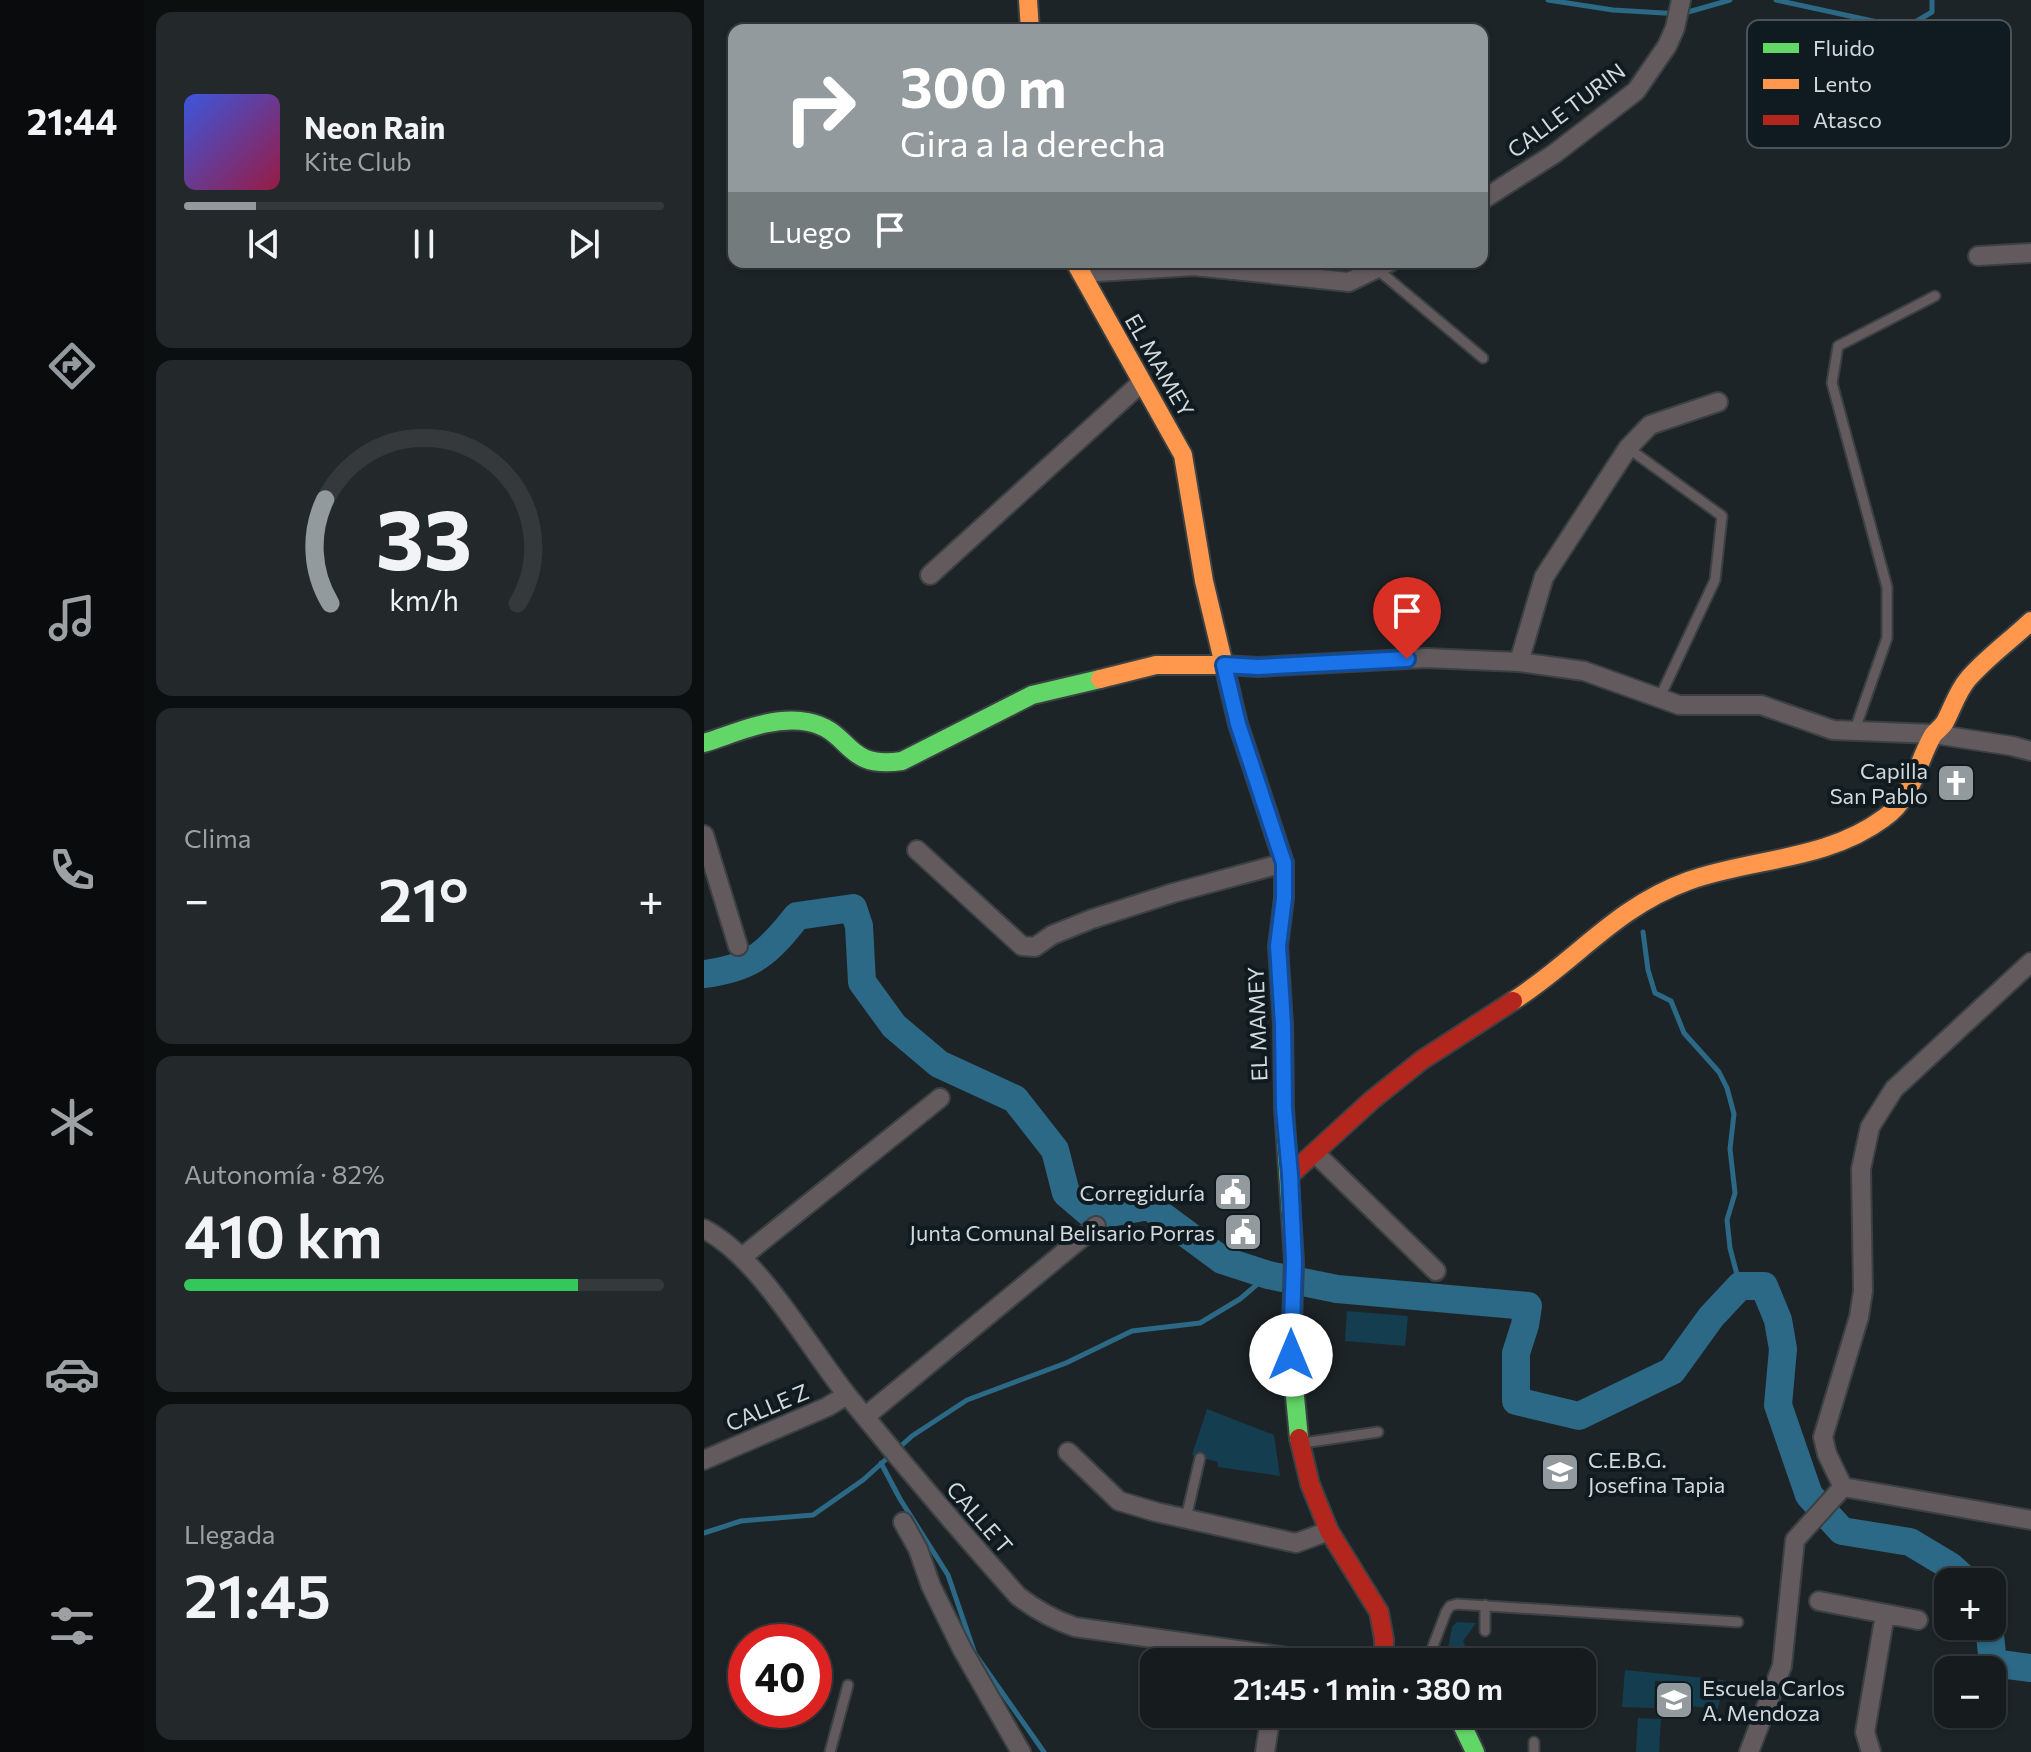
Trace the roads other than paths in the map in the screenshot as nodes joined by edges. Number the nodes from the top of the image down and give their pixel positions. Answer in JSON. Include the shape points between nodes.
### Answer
{"nodes":[{"id":1,"x":1028,"y":0,"type":"edge"},
{"id":2,"x":1680,"y":4,"type":"edge"},
{"id":3,"x":1030,"y":24,"type":"edge"},
{"id":4,"x":1488,"y":196,"type":"edge"},
{"id":5,"x":2031,"y":253,"type":"edge"},
{"id":6,"x":1978,"y":256,"type":"dead end"},
{"id":7,"x":1078,"y":268,"type":"edge"},
{"id":8,"x":1211,"y":268,"type":"edge"},
{"id":9,"x":1380,"y":268,"type":"edge"},
{"id":10,"x":1386,"y":268,"type":"edge"},
{"id":11,"x":1935,"y":296,"type":"dead end"},
{"id":12,"x":1483,"y":358,"type":"dead end"},
{"id":13,"x":1141,"y":383,"type":"junction"},
{"id":14,"x":1718,"y":402,"type":"dead end"},
{"id":15,"x":1628,"y":448,"type":"junction"},
{"id":16,"x":930,"y":575,"type":"dead end"},
{"id":17,"x":2031,"y":621,"type":"edge"},
{"id":18,"x":1519,"y":662,"type":"junction"},
{"id":19,"x":1224,"y":665,"type":"junction"},
{"id":20,"x":1659,"y":699,"type":"junction"},
{"id":21,"x":1854,"y":732,"type":"junction"},
{"id":22,"x":1934,"y":734,"type":"junction"},
{"id":23,"x":704,"y":743,"type":"edge"},
{"id":24,"x":2031,"y":751,"type":"edge"},
{"id":25,"x":704,"y":835,"type":"edge"},
{"id":26,"x":917,"y":850,"type":"dead end"},
{"id":27,"x":1284,"y":863,"type":"junction"},
{"id":28,"x":738,"y":946,"type":"dead end"},
{"id":29,"x":2031,"y":962,"type":"edge"},
{"id":30,"x":940,"y":1098,"type":"dead end"},
{"id":31,"x":1316,"y":1154,"type":"junction"},
{"id":32,"x":1290,"y":1175,"type":"junction"},
{"id":33,"x":1096,"y":1226,"type":"dead end"},
{"id":34,"x":704,"y":1229,"type":"edge"},
{"id":35,"x":742,"y":1257,"type":"junction"},
{"id":36,"x":1436,"y":1271,"type":"dead end"},
{"id":37,"x":847,"y":1395,"type":"junction"},
{"id":38,"x":866,"y":1416,"type":"junction"},
{"id":39,"x":1378,"y":1432,"type":"dead end"},
{"id":40,"x":1300,"y":1443,"type":"junction"},
{"id":41,"x":1068,"y":1452,"type":"dead end"},
{"id":42,"x":1200,"y":1458,"type":"dead end"},
{"id":43,"x":704,"y":1460,"type":"edge"},
{"id":44,"x":1837,"y":1494,"type":"junction"},
{"id":45,"x":1186,"y":1518,"type":"junction"},
{"id":46,"x":2031,"y":1520,"type":"edge"},
{"id":47,"x":903,"y":1522,"type":"dead end"},
{"id":48,"x":1329,"y":1531,"type":"junction"},
{"id":49,"x":1819,"y":1601,"type":"dead end"},
{"id":50,"x":1485,"y":1605,"type":"junction"},
{"id":51,"x":1885,"y":1614,"type":"junction"},
{"id":52,"x":1918,"y":1620,"type":"dead end"},
{"id":53,"x":1738,"y":1622,"type":"dead end"},
{"id":54,"x":1485,"y":1631,"type":"dead end"},
{"id":55,"x":1209,"y":1648,"type":"edge"},
{"id":56,"x":1384,"y":1648,"type":"edge"},
{"id":57,"x":1433,"y":1648,"type":"edge"},
{"id":58,"x":848,"y":1685,"type":"dead end"},
{"id":59,"x":1269,"y":1728,"type":"edge"},
{"id":60,"x":1465,"y":1728,"type":"edge"},
{"id":61,"x":830,"y":1752,"type":"edge"},
{"id":62,"x":1021,"y":1752,"type":"edge"},
{"id":63,"x":1265,"y":1752,"type":"edge"},
{"id":64,"x":1475,"y":1752,"type":"edge"},
{"id":65,"x":1749,"y":1752,"type":"edge"},
{"id":66,"x":1871,"y":1752,"type":"edge"}],
"edges":[{"from":1,"to":3,"type":"street"},
{"from":2,"to":4,"type":"street","name":"CALLE TURIN","via":[[1662,55],[1636,91]]},
{"from":5,"to":6,"type":"street"},
{"from":7,"to":13,"type":"street","name":"EL MAMEY"},
{"from":8,"to":9,"type":"street","via":[[1341,283]]},
{"from":10,"to":12,"type":"lane"},
{"from":11,"to":21,"type":"lane","via":[[1838,346],[1832,383],[1887,587],[1887,638]]},
{"from":13,"to":16,"type":"street"},
{"from":13,"to":19,"type":"street","name":"EL MAMEY","via":[[1183,455]]},
{"from":14,"to":15,"type":"street","via":[[1650,425]]},
{"from":15,"to":18,"type":"street","via":[[1544,577]]},
{"from":15,"to":20,"type":"lane","via":[[1722,516],[1715,580]]},
{"from":17,"to":22,"type":"street","via":[[1968,679]]},
{"from":18,"to":19,"type":"street","via":[[1426,658]]},
{"from":18,"to":20,"type":"street","via":[[1584,671]]},
{"from":19,"to":23,"type":"street","via":[[1156,665],[1032,695],[887,765],[865,762],[827,727],[806,721],[784,721]]},
{"from":19,"to":27,"type":"street","name":"EL MAMEY"},
{"from":20,"to":21,"type":"street","via":[[1688,706],[1761,705],[1824,729]]},
{"from":21,"to":22,"type":"street"},
{"from":22,"to":24,"type":"street"},
{"from":22,"to":31,"type":"street","via":[[1903,800],[1871,828],[1805,854],[1689,881],[1633,907],[1547,979],[1422,1060]]},
{"from":25,"to":28,"type":"street"},
{"from":26,"to":27,"type":"street","via":[[1022,946],[1035,947],[1052,935],[1173,893]]},
{"from":27,"to":32,"type":"street","name":"EL MAMEY","via":[[1278,946]]},
{"from":29,"to":44,"type":"street","via":[[1894,1089],[1870,1127],[1861,1169],[1863,1291],[1823,1437]]},
{"from":30,"to":35,"type":"street"},
{"from":31,"to":32,"type":"street"},
{"from":31,"to":36,"type":"street"},
{"from":32,"to":40,"type":"street","name":"EL MAMEY","via":[[1293,1387]]},
{"from":33,"to":38,"type":"street"},
{"from":34,"to":35,"type":"street","name":"CALLE T"},
{"from":35,"to":37,"type":"street","name":"CALLE T"},
{"from":37,"to":38,"type":"street","name":"CALLE T"},
{"from":37,"to":43,"type":"street","name":"CALLE Z"},
{"from":38,"to":55,"type":"street","name":"CALLE T","via":[[1018,1596],[1075,1627]]},
{"from":39,"to":40,"type":"lane"},
{"from":40,"to":48,"type":"street","name":"EL MAMEY"},
{"from":41,"to":45,"type":"street","via":[[1119,1501]]},
{"from":42,"to":45,"type":"lane"},
{"from":44,"to":46,"type":"street"},
{"from":44,"to":65,"type":"street","via":[[1795,1540],[1782,1666]]},
{"from":45,"to":48,"type":"street","via":[[1296,1543]]},
{"from":47,"to":62,"type":"street","via":[[962,1649]]},
{"from":48,"to":56,"type":"street","name":"EL MAMEY","via":[[1379,1612]]},
{"from":49,"to":51,"type":"street"},
{"from":50,"to":53,"type":"lane"},
{"from":50,"to":54,"type":"lane"},
{"from":50,"to":57,"type":"lane","via":[[1450,1606]]},
{"from":51,"to":52,"type":"street"},
{"from":51,"to":66,"type":"street","via":[[1865,1732]]},
{"from":58,"to":61,"type":"lane"},
{"from":59,"to":63,"type":"street"},
{"from":60,"to":64,"type":"street"}]}
